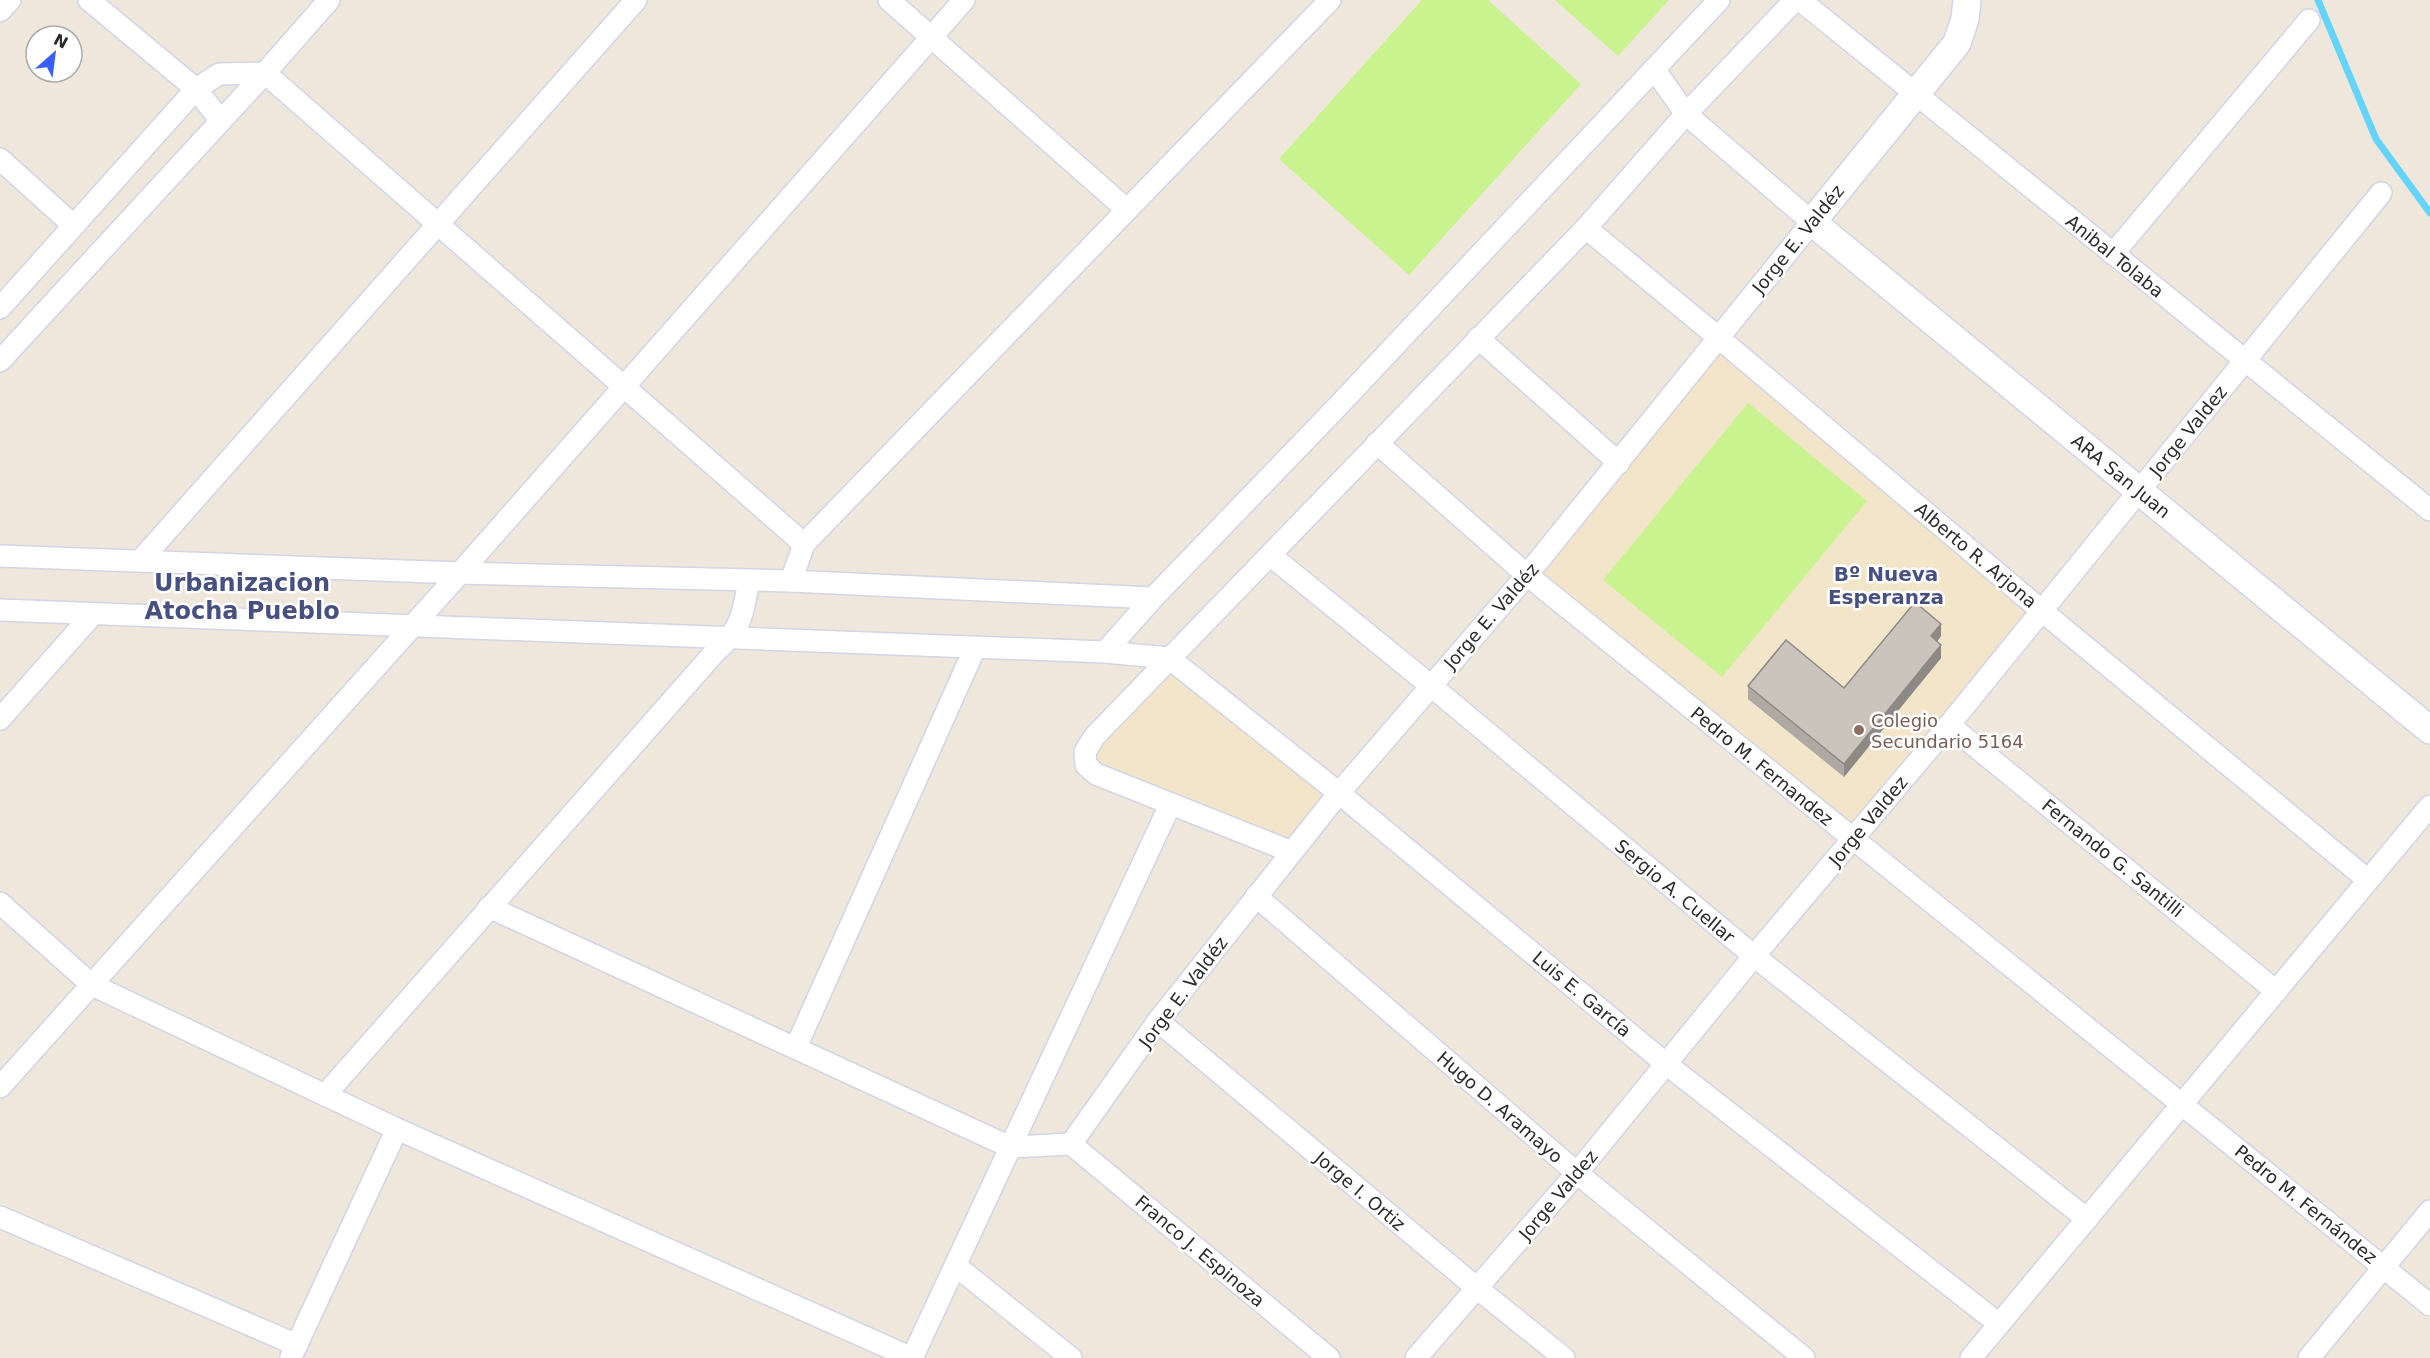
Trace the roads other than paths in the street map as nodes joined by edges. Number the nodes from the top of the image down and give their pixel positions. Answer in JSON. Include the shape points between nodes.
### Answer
{"nodes":[{"id":1,"x":10,"y":0,"type":"edge"},
{"id":2,"x":89,"y":0,"type":"edge"},
{"id":3,"x":329,"y":0,"type":"edge"},
{"id":4,"x":636,"y":0,"type":"edge"},
{"id":5,"x":889,"y":0,"type":"edge"},
{"id":6,"x":964,"y":0,"type":"edge"},
{"id":7,"x":1330,"y":0,"type":"edge"},
{"id":8,"x":1719,"y":0,"type":"edge"},
{"id":9,"x":1795,"y":0,"type":"edge"},
{"id":10,"x":1800,"y":0,"type":"edge"},
{"id":11,"x":1967,"y":0,"type":"edge"},
{"id":12,"x":0,"y":11,"type":"edge"},
{"id":13,"x":2309,"y":20,"type":"dead end"},
{"id":14,"x":931,"y":37,"type":"junction"},
{"id":15,"x":1654,"y":69,"type":"junction"},
{"id":16,"x":265,"y":73,"type":"junction"},
{"id":17,"x":196,"y":89,"type":"junction"},
{"id":18,"x":1916,"y":92,"type":"junction"},
{"id":19,"x":1686,"y":114,"type":"junction"},
{"id":20,"x":221,"y":121,"type":"junction"},
{"id":21,"x":0,"y":159,"type":"edge"},
{"id":22,"x":2381,"y":193,"type":"dead end"},
{"id":23,"x":1126,"y":209,"type":"junction"},
{"id":24,"x":1812,"y":222,"type":"junction"},
{"id":25,"x":438,"y":224,"type":"junction"},
{"id":26,"x":74,"y":225,"type":"junction"},
{"id":27,"x":1586,"y":228,"type":"junction"},
{"id":28,"x":2113,"y":254,"type":"junction"},
{"id":29,"x":0,"y":308,"type":"edge"},
{"id":30,"x":1478,"y":338,"type":"junction"},
{"id":31,"x":1719,"y":338,"type":"junction"},
{"id":32,"x":0,"y":361,"type":"edge"},
{"id":33,"x":2244,"y":361,"type":"junction"},
{"id":34,"x":625,"y":387,"type":"junction"},
{"id":35,"x":1377,"y":443,"type":"junction"},
{"id":36,"x":1619,"y":463,"type":"junction"},
{"id":37,"x":2139,"y":491,"type":"junction"},
{"id":38,"x":2430,"y":510,"type":"edge"},
{"id":39,"x":804,"y":544,"type":"junction"},
{"id":40,"x":1270,"y":555,"type":"junction"},
{"id":41,"x":0,"y":556,"type":"edge"},
{"id":42,"x":141,"y":560,"type":"junction"},
{"id":43,"x":460,"y":573,"type":"junction"},
{"id":44,"x":1527,"y":576,"type":"junction"},
{"id":45,"x":749,"y":580,"type":"junction"},
{"id":46,"x":791,"y":581,"type":"junction"},
{"id":47,"x":1153,"y":598,"type":"junction"},
{"id":48,"x":0,"y":610,"type":"edge"},
{"id":49,"x":2042,"y":611,"type":"junction"},
{"id":50,"x":93,"y":614,"type":"junction"},
{"id":51,"x":413,"y":626,"type":"junction"},
{"id":52,"x":730,"y":639,"type":"junction"},
{"id":53,"x":975,"y":648,"type":"junction"},
{"id":54,"x":1105,"y":652,"type":"junction"},
{"id":55,"x":1169,"y":658,"type":"junction"},
{"id":56,"x":1430,"y":685,"type":"junction"},
{"id":57,"x":0,"y":719,"type":"edge"},
{"id":58,"x":1949,"y":725,"type":"junction"},
{"id":59,"x":2430,"y":730,"type":"edge"},
{"id":60,"x":1339,"y":793,"type":"junction"},
{"id":61,"x":1170,"y":805,"type":"junction"},
{"id":62,"x":2430,"y":806,"type":"edge"},
{"id":63,"x":1853,"y":839,"type":"junction"},
{"id":64,"x":1292,"y":852,"type":"junction"},
{"id":65,"x":2368,"y":880,"type":"junction"},
{"id":66,"x":1256,"y":896,"type":"junction"},
{"id":67,"x":0,"y":903,"type":"edge"},
{"id":68,"x":489,"y":907,"type":"junction"},
{"id":69,"x":1754,"y":956,"type":"junction"},
{"id":70,"x":92,"y":986,"type":"junction"},
{"id":71,"x":2276,"y":991,"type":"junction"},
{"id":72,"x":1158,"y":1021,"type":"junction"},
{"id":73,"x":796,"y":1047,"type":"junction"},
{"id":74,"x":1665,"y":1063,"type":"junction"},
{"id":75,"x":0,"y":1087,"type":"edge"},
{"id":76,"x":325,"y":1095,"type":"junction"},
{"id":77,"x":2182,"y":1104,"type":"junction"},
{"id":78,"x":397,"y":1129,"type":"junction"},
{"id":79,"x":1071,"y":1144,"type":"junction"},
{"id":80,"x":1010,"y":1148,"type":"junction"},
{"id":81,"x":1577,"y":1173,"type":"junction"},
{"id":82,"x":2430,"y":1211,"type":"edge"},
{"id":83,"x":0,"y":1217,"type":"edge"},
{"id":84,"x":2087,"y":1219,"type":"junction"},
{"id":85,"x":956,"y":1266,"type":"junction"},
{"id":86,"x":2384,"y":1268,"type":"junction"},
{"id":87,"x":1478,"y":1289,"type":"junction"},
{"id":88,"x":2430,"y":1305,"type":"edge"},
{"id":89,"x":1999,"y":1324,"type":"junction"},
{"id":90,"x":294,"y":1351,"type":"edge"},
{"id":91,"x":912,"y":1358,"type":"edge"},
{"id":92,"x":1071,"y":1358,"type":"edge"},
{"id":93,"x":1329,"y":1358,"type":"edge"},
{"id":94,"x":1416,"y":1358,"type":"edge"},
{"id":95,"x":1564,"y":1358,"type":"edge"},
{"id":96,"x":1804,"y":1358,"type":"edge"},
{"id":97,"x":1971,"y":1358,"type":"edge"},
{"id":98,"x":2309,"y":1358,"type":"edge"}],
"edges":[{"from":1,"to":12,"type":"street"},
{"from":2,"to":17,"type":"street"},
{"from":3,"to":16,"type":"street"},
{"from":4,"to":25,"type":"street"},
{"from":5,"to":14,"type":"street"},
{"from":6,"to":14,"type":"street"},
{"from":7,"to":23,"type":"street"},
{"from":8,"to":15,"type":"street"},
{"from":9,"to":19,"type":"street"},
{"from":10,"to":18,"type":"street","name":"Anibal Tolaba"},
{"from":11,"to":18,"type":"street","name":"Jorge E. Valdéz","via":[[1957,44]]},
{"from":13,"to":28,"type":"street"},
{"from":14,"to":23,"type":"street"},
{"from":14,"to":34,"type":"street"},
{"from":15,"to":19,"type":"street"},
{"from":15,"to":47,"type":"street"},
{"from":16,"to":17,"type":"street","via":[[219,74]]},
{"from":16,"to":20,"type":"street"},
{"from":16,"to":25,"type":"street"},
{"from":17,"to":20,"type":"street"},
{"from":17,"to":26,"type":"street"},
{"from":18,"to":24,"type":"street","name":"Jorge E. Valdéz"},
{"from":18,"to":28,"type":"street","name":"Anibal Tolaba"},
{"from":19,"to":24,"type":"street"},
{"from":19,"to":27,"type":"street"},
{"from":20,"to":32,"type":"street"},
{"from":21,"to":26,"type":"street"},
{"from":22,"to":33,"type":"street","name":"Jorge Valdez"},
{"from":23,"to":39,"type":"street"},
{"from":24,"to":31,"type":"street","name":"Jorge E. Valdéz"},
{"from":24,"to":37,"type":"street","name":"ARA San Juan"},
{"from":25,"to":34,"type":"street"},
{"from":25,"to":42,"type":"street"},
{"from":26,"to":29,"type":"street"},
{"from":27,"to":30,"type":"street"},
{"from":27,"to":31,"type":"street","name":"Alberto R. Arjona"},
{"from":28,"to":33,"type":"street","name":"Anibal Tolaba"},
{"from":30,"to":35,"type":"street"},
{"from":30,"to":36,"type":"street"},
{"from":31,"to":36,"type":"street","name":"Jorge E. Valdéz"},
{"from":31,"to":49,"type":"street","name":"Alberto R. Arjona"},
{"from":33,"to":37,"type":"street","name":"Jorge Valdez"},
{"from":33,"to":38,"type":"street","name":"Anibal Tolaba"},
{"from":34,"to":39,"type":"street"},
{"from":34,"to":43,"type":"street"},
{"from":35,"to":40,"type":"street"},
{"from":35,"to":44,"type":"street","name":"Pedro M. Fernandez"},
{"from":36,"to":44,"type":"street","name":"Jorge E. Valdéz"},
{"from":37,"to":49,"type":"street","name":"Jorge Valdez"},
{"from":37,"to":59,"type":"street","name":"ARA San Juan"},
{"from":39,"to":46,"type":"street"},
{"from":40,"to":55,"type":"street"},
{"from":40,"to":56,"type":"street","name":"Sergio A. Cuellar"},
{"from":41,"to":42,"type":"street"},
{"from":42,"to":43,"type":"street"},
{"from":43,"to":45,"type":"street"},
{"from":43,"to":51,"type":"street"},
{"from":44,"to":56,"type":"street","name":"Jorge E. Valdéz"},
{"from":44,"to":63,"type":"street","name":"Pedro M. Fernandez"},
{"from":45,"to":46,"type":"street"},
{"from":45,"to":52,"type":"street","via":[[743,615]]},
{"from":46,"to":47,"type":"street"},
{"from":47,"to":54,"type":"street"},
{"from":48,"to":50,"type":"street"},
{"from":49,"to":58,"type":"street","name":"Jorge Valdez"},
{"from":49,"to":65,"type":"street","name":"Alberto R. Arjona"},
{"from":50,"to":51,"type":"street"},
{"from":50,"to":57,"type":"street"},
{"from":51,"to":52,"type":"street"},
{"from":51,"to":70,"type":"street"},
{"from":52,"to":53,"type":"street"},
{"from":52,"to":68,"type":"street"},
{"from":53,"to":54,"type":"street"},
{"from":53,"to":73,"type":"street"},
{"from":54,"to":55,"type":"street"},
{"from":55,"to":60,"type":"street","name":"Luis E. García"},
{"from":55,"to":61,"type":"street","via":[[1094,737],[1085,752],[1086,765],[1096,774]]},
{"from":56,"to":60,"type":"street","name":"Jorge E. Valdéz"},
{"from":56,"to":69,"type":"street","name":"Sergio A. Cuellar"},
{"from":58,"to":63,"type":"street","name":"Jorge Valdez"},
{"from":58,"to":71,"type":"street","name":"Fernando G. Santilli"},
{"from":60,"to":64,"type":"street","name":"Jorge E. Valdéz"},
{"from":60,"to":74,"type":"street","name":"Luis E. García"},
{"from":61,"to":64,"type":"street"},
{"from":61,"to":80,"type":"street"},
{"from":62,"to":65,"type":"street"},
{"from":63,"to":69,"type":"street","name":"Jorge Valdez"},
{"from":63,"to":77,"type":"street","name":"Pedro M. Fernandez"},
{"from":64,"to":66,"type":"street","name":"Jorge E. Valdéz"},
{"from":65,"to":71,"type":"street"},
{"from":66,"to":72,"type":"street","name":"Jorge E. Valdéz"},
{"from":66,"to":81,"type":"street","name":"Hugo D. Aramayo"},
{"from":67,"to":70,"type":"street"},
{"from":68,"to":73,"type":"street"},
{"from":68,"to":76,"type":"street"},
{"from":69,"to":74,"type":"street","name":"Jorge Valdez"},
{"from":69,"to":84,"type":"street","name":"Sergio A. Cuellar"},
{"from":70,"to":75,"type":"street"},
{"from":70,"to":76,"type":"street"},
{"from":71,"to":77,"type":"street"},
{"from":72,"to":79,"type":"street","name":"Jorge E. Valdéz"},
{"from":72,"to":87,"type":"street","name":"Jorge I. Ortiz"},
{"from":73,"to":80,"type":"street"},
{"from":74,"to":81,"type":"street","name":"Jorge Valdez"},
{"from":74,"to":89,"type":"street","name":"Luis E. García"},
{"from":76,"to":78,"type":"street"},
{"from":77,"to":84,"type":"street"},
{"from":77,"to":86,"type":"street","name":"Pedro M. Fernández"},
{"from":78,"to":90,"type":"street"},
{"from":78,"to":91,"type":"street"},
{"from":79,"to":80,"type":"street"},
{"from":79,"to":93,"type":"street","name":"Franco J. Espinoza"},
{"from":80,"to":85,"type":"street"},
{"from":81,"to":87,"type":"street","name":"Jorge Valdez"},
{"from":81,"to":96,"type":"street","name":"Hugo D. Aramayo"},
{"from":82,"to":86,"type":"street"},
{"from":83,"to":90,"type":"street"},
{"from":84,"to":89,"type":"street"},
{"from":85,"to":91,"type":"street"},
{"from":85,"to":92,"type":"street"},
{"from":86,"to":88,"type":"street","name":"Pedro M. Fernández"},
{"from":86,"to":98,"type":"street"},
{"from":87,"to":94,"type":"street","name":"Jorge Valdez"},
{"from":87,"to":95,"type":"street","name":"Jorge I. Ortiz"},
{"from":89,"to":97,"type":"street"}]}
